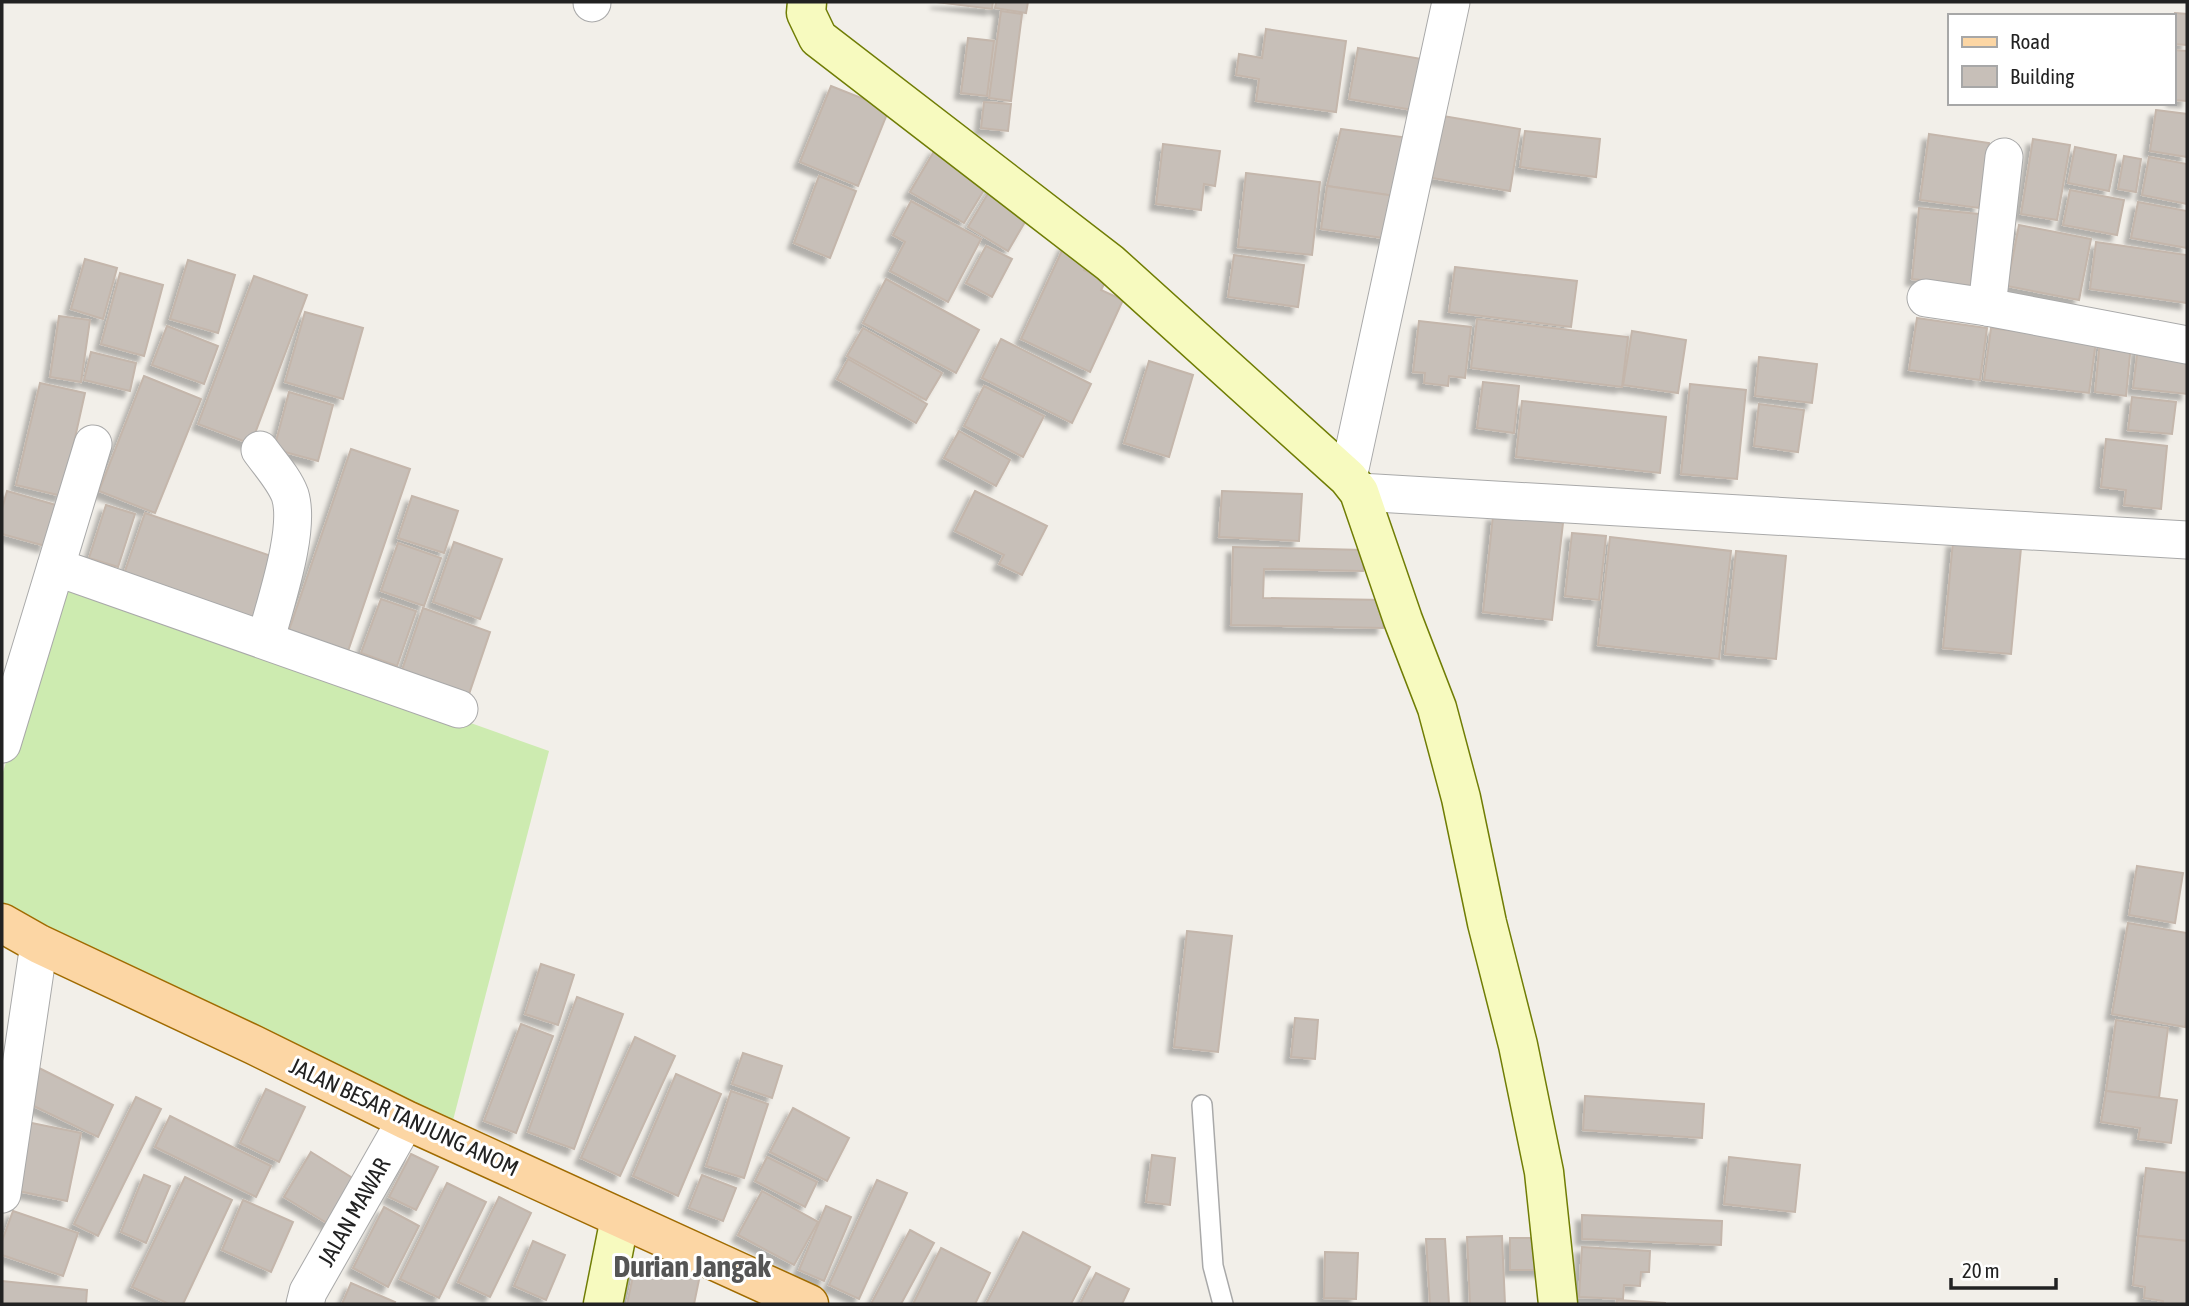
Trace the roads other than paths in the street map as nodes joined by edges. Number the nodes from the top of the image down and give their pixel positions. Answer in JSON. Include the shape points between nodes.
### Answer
{"nodes":[{"id":1,"x":807,"y":2,"type":"edge"},
{"id":2,"x":1451,"y":2,"type":"edge"},
{"id":3,"x":2004,"y":157,"type":"dead end"},
{"id":4,"x":1926,"y":298,"type":"dead end"},
{"id":5,"x":1987,"y":307,"type":"junction"},
{"id":6,"x":2187,"y":344,"type":"edge"},
{"id":7,"x":93,"y":444,"type":"dead end"},
{"id":8,"x":260,"y":450,"type":"dead end"},
{"id":9,"x":1354,"y":485,"type":"junction"},
{"id":10,"x":2187,"y":540,"type":"edge"},
{"id":11,"x":56,"y":567,"type":"junction"},
{"id":12,"x":267,"y":639,"type":"junction"},
{"id":13,"x":459,"y":709,"type":"dead end"},
{"id":14,"x":2,"y":744,"type":"edge"},
{"id":15,"x":2,"y":923,"type":"edge"},
{"id":16,"x":39,"y":944,"type":"junction"},
{"id":17,"x":1202,"y":1105,"type":"dead end"},
{"id":18,"x":406,"y":1121,"type":"junction"},
{"id":19,"x":2,"y":1195,"type":"edge"},
{"id":20,"x":620,"y":1218,"type":"junction"},
{"id":21,"x":305,"y":1304,"type":"edge"},
{"id":22,"x":603,"y":1304,"type":"edge"},
{"id":23,"x":809,"y":1304,"type":"edge"},
{"id":24,"x":1223,"y":1304,"type":"edge"},
{"id":25,"x":1558,"y":1304,"type":"edge"}],
"edges":[{"from":1,"to":9,"type":"street","via":[[806,13],[818,38],[1110,263]]},
{"from":2,"to":9,"type":"street"},
{"from":3,"to":5,"type":"street"},
{"from":4,"to":5,"type":"street"},
{"from":5,"to":6,"type":"street"},
{"from":7,"to":11,"type":"street"},
{"from":8,"to":12,"type":"street","via":[[284,484],[292,509],[292,533]]},
{"from":9,"to":10,"type":"street"},
{"from":9,"to":25,"type":"street","via":[[1437,708],[1461,798],[1544,1172]]},
{"from":11,"to":12,"type":"street"},
{"from":11,"to":14,"type":"street"},
{"from":12,"to":13,"type":"street"},
{"from":15,"to":16,"type":"main road","name":"JALAN BESAR TANJUNG ANOM"},
{"from":16,"to":18,"type":"main road","name":"JALAN BESAR TANJUNG ANOM"},
{"from":16,"to":19,"type":"street"},
{"from":17,"to":24,"type":"lane","via":[[1213,1266]]},
{"from":18,"to":20,"type":"main road","name":"JALAN BESAR TANJUNG ANOM"},
{"from":18,"to":21,"type":"street","name":"JALAN MAWAR"},
{"from":20,"to":22,"type":"street"},
{"from":20,"to":23,"type":"main road","name":"JALAN BESAR TANJUNG ANOM"}]}
